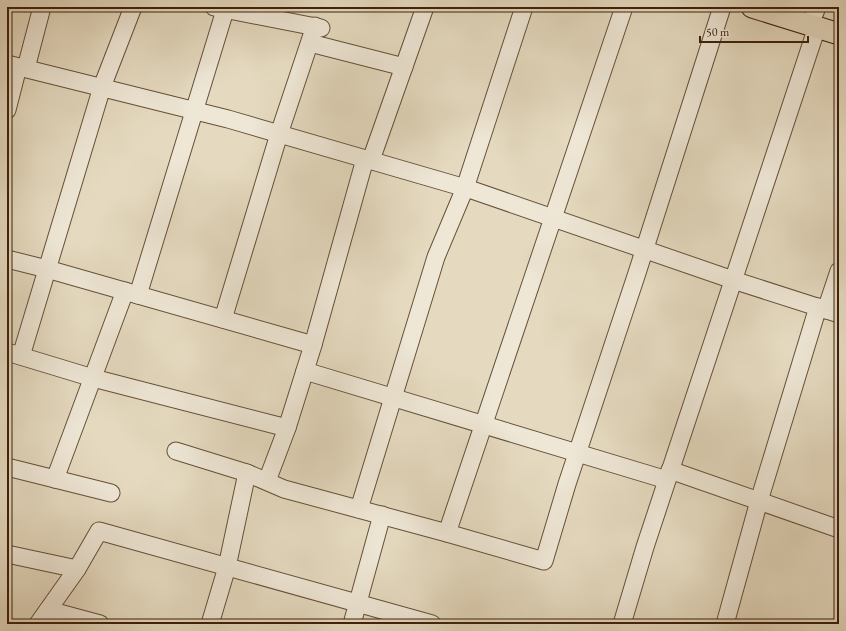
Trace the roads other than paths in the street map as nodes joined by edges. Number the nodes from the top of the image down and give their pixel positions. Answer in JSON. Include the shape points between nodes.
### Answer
{"nodes":[{"id":1,"x":42,"y":7,"type":"edge"},
{"id":2,"x":133,"y":7,"type":"edge"},
{"id":3,"x":425,"y":7,"type":"edge"},
{"id":4,"x":524,"y":7,"type":"edge"},
{"id":5,"x":624,"y":7,"type":"edge"},
{"id":6,"x":722,"y":7,"type":"edge"},
{"id":7,"x":752,"y":7,"type":"edge"},
{"id":8,"x":222,"y":8,"type":"edge"},
{"id":9,"x":815,"y":20,"type":"edge"},
{"id":10,"x":839,"y":34,"type":"edge"},
{"id":11,"x":310,"y":43,"type":"junction"},
{"id":12,"x":17,"y":66,"type":"edge"},
{"id":13,"x":404,"y":67,"type":"junction"},
{"id":14,"x":102,"y":88,"type":"junction"},
{"id":15,"x":7,"y":110,"type":"edge"},
{"id":16,"x":194,"y":110,"type":"junction"},
{"id":17,"x":279,"y":134,"type":"junction"},
{"id":18,"x":368,"y":159,"type":"junction"},
{"id":19,"x":465,"y":188,"type":"junction"},
{"id":20,"x":553,"y":218,"type":"junction"},
{"id":21,"x":645,"y":249,"type":"junction"},
{"id":22,"x":7,"y":259,"type":"edge"},
{"id":23,"x":47,"y":269,"type":"junction"},
{"id":24,"x":839,"y":271,"type":"edge"},
{"id":25,"x":733,"y":280,"type":"junction"},
{"id":26,"x":131,"y":293,"type":"junction"},
{"id":27,"x":828,"y":310,"type":"edge"},
{"id":28,"x":223,"y":319,"type":"junction"},
{"id":29,"x":313,"y":345,"type":"junction"},
{"id":30,"x":14,"y":354,"type":"edge"},
{"id":31,"x":305,"y":371,"type":"junction"},
{"id":32,"x":93,"y":378,"type":"junction"},
{"id":33,"x":393,"y":398,"type":"junction"},
{"id":34,"x":482,"y":426,"type":"junction"},
{"id":35,"x":287,"y":428,"type":"junction"},
{"id":36,"x":176,"y":451,"type":"dead end"},
{"id":37,"x":576,"y":454,"type":"junction"},
{"id":38,"x":7,"y":467,"type":"edge"},
{"id":39,"x":247,"y":474,"type":"junction"},
{"id":40,"x":669,"y":475,"type":"junction"},
{"id":41,"x":56,"y":479,"type":"junction"},
{"id":42,"x":267,"y":481,"type":"junction"},
{"id":43,"x":110,"y":493,"type":"dead end"},
{"id":44,"x":760,"y":501,"type":"junction"},
{"id":45,"x":359,"y":509,"type":"junction"},
{"id":46,"x":382,"y":516,"type":"junction"},
{"id":47,"x":839,"y":529,"type":"edge"},
{"id":48,"x":446,"y":533,"type":"junction"},
{"id":49,"x":7,"y":554,"type":"edge"},
{"id":50,"x":227,"y":567,"type":"junction"},
{"id":51,"x":77,"y":568,"type":"junction"},
{"id":52,"x":358,"y":603,"type":"junction"},
{"id":53,"x":48,"y":610,"type":"junction"},
{"id":54,"x":38,"y":624,"type":"edge"},
{"id":55,"x":100,"y":624,"type":"edge"},
{"id":56,"x":210,"y":624,"type":"edge"},
{"id":57,"x":352,"y":624,"type":"edge"},
{"id":58,"x":432,"y":624,"type":"edge"},
{"id":59,"x":622,"y":624,"type":"edge"},
{"id":60,"x":725,"y":624,"type":"edge"}],
"edges":[{"from":1,"to":12,"type":"street"},
{"from":2,"to":14,"type":"street"},
{"from":3,"to":13,"type":"street"},
{"from":4,"to":19,"type":"street"},
{"from":5,"to":20,"type":"street"},
{"from":6,"to":21,"type":"street"},
{"from":7,"to":9,"type":"main road"},
{"from":8,"to":11,"type":"street","via":[[318,27]]},
{"from":8,"to":16,"type":"street"},
{"from":9,"to":10,"type":"main road"},
{"from":9,"to":25,"type":"street"},
{"from":11,"to":13,"type":"street"},
{"from":11,"to":17,"type":"street"},
{"from":12,"to":14,"type":"street"},
{"from":12,"to":15,"type":"street"},
{"from":13,"to":18,"type":"street"},
{"from":14,"to":16,"type":"street"},
{"from":14,"to":23,"type":"street"},
{"from":16,"to":17,"type":"street"},
{"from":16,"to":26,"type":"street"},
{"from":17,"to":18,"type":"street"},
{"from":17,"to":28,"type":"street"},
{"from":18,"to":19,"type":"street"},
{"from":18,"to":29,"type":"street"},
{"from":19,"to":20,"type":"street"},
{"from":19,"to":33,"type":"street","via":[[436,257]]},
{"from":20,"to":21,"type":"street"},
{"from":20,"to":34,"type":"street"},
{"from":21,"to":25,"type":"street"},
{"from":21,"to":37,"type":"street"},
{"from":22,"to":23,"type":"street"},
{"from":23,"to":26,"type":"street"},
{"from":23,"to":30,"type":"street"},
{"from":24,"to":27,"type":"street"},
{"from":25,"to":27,"type":"street"},
{"from":25,"to":40,"type":"street"},
{"from":26,"to":28,"type":"street"},
{"from":26,"to":32,"type":"street"},
{"from":27,"to":44,"type":"street"},
{"from":28,"to":29,"type":"street"},
{"from":29,"to":31,"type":"street"},
{"from":30,"to":32,"type":"street"},
{"from":31,"to":33,"type":"street"},
{"from":31,"to":35,"type":"street"},
{"from":32,"to":35,"type":"street"},
{"from":32,"to":41,"type":"street"},
{"from":33,"to":34,"type":"street"},
{"from":33,"to":45,"type":"street"},
{"from":34,"to":37,"type":"street"},
{"from":34,"to":48,"type":"street"},
{"from":35,"to":42,"type":"street"},
{"from":36,"to":39,"type":"street"},
{"from":37,"to":40,"type":"street"},
{"from":37,"to":48,"type":"street","via":[[544,561]]},
{"from":38,"to":41,"type":"street"},
{"from":39,"to":42,"type":"street"},
{"from":39,"to":50,"type":"street"},
{"from":40,"to":44,"type":"street"},
{"from":40,"to":59,"type":"street"},
{"from":41,"to":43,"type":"street"},
{"from":42,"to":45,"type":"street","via":[[284,489]]},
{"from":44,"to":47,"type":"street"},
{"from":44,"to":60,"type":"street"},
{"from":45,"to":46,"type":"street"},
{"from":46,"to":48,"type":"street"},
{"from":46,"to":52,"type":"street"},
{"from":49,"to":51,"type":"street"},
{"from":50,"to":51,"type":"street","via":[[99,531]]},
{"from":50,"to":52,"type":"street"},
{"from":50,"to":56,"type":"street"},
{"from":51,"to":53,"type":"street"},
{"from":52,"to":57,"type":"street"},
{"from":52,"to":58,"type":"street"},
{"from":53,"to":54,"type":"street"},
{"from":53,"to":55,"type":"street"}]}
